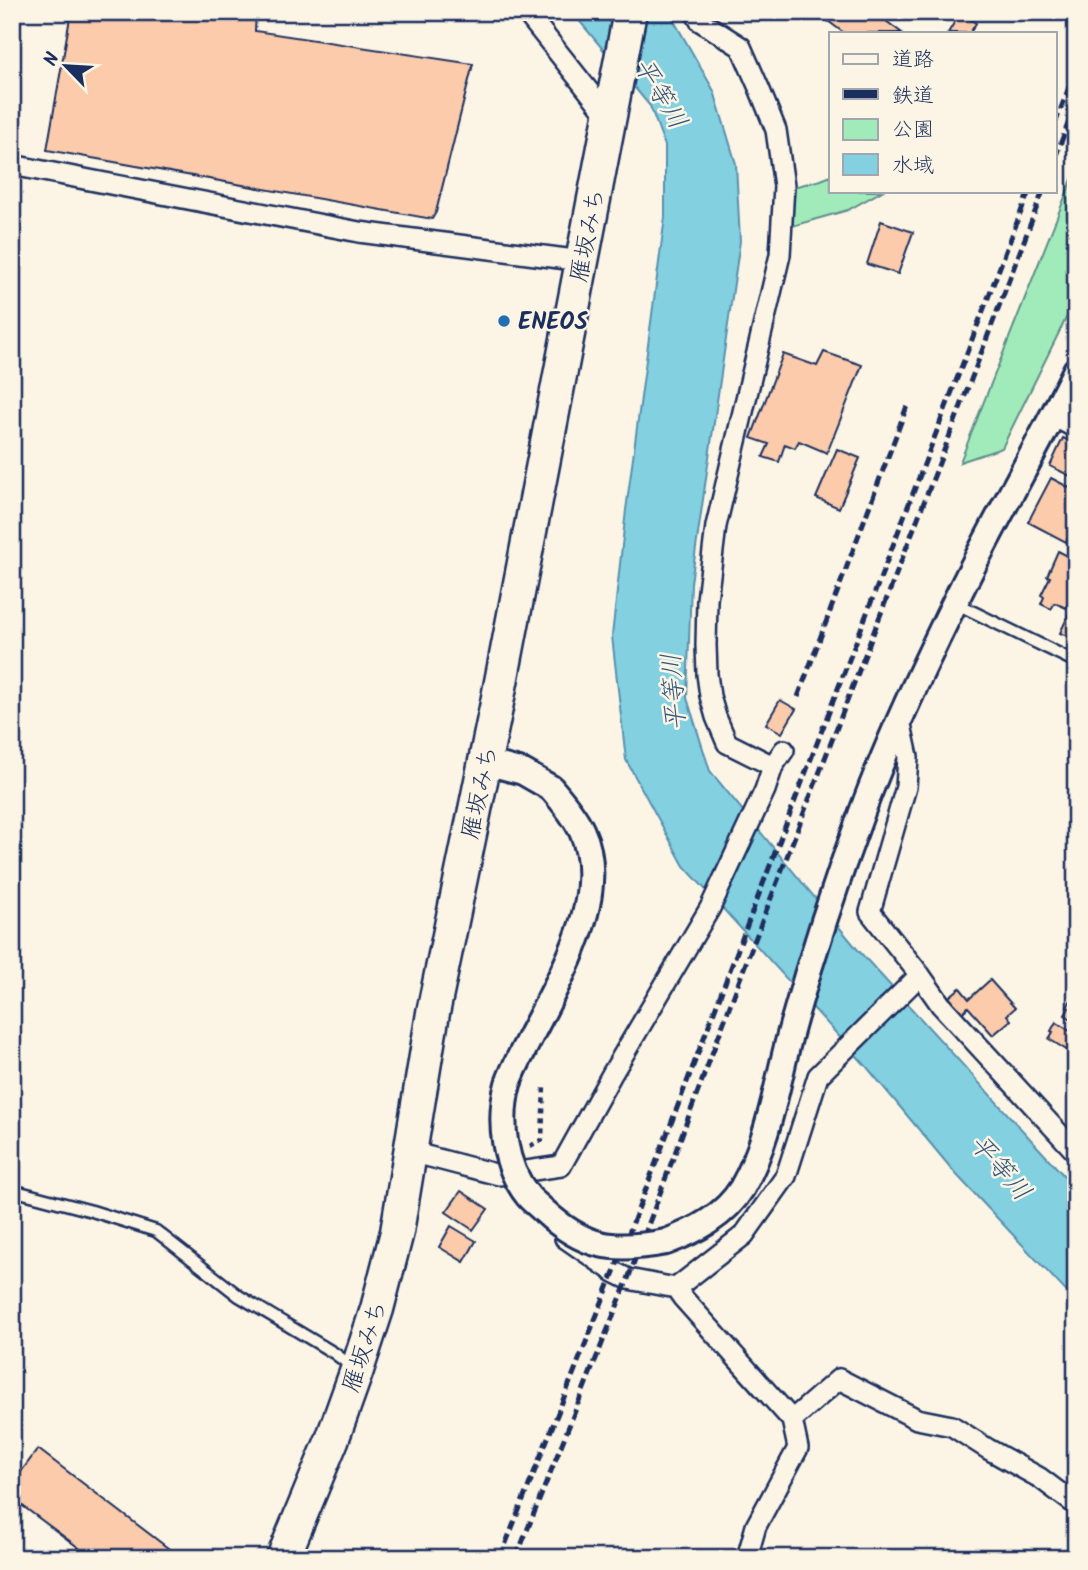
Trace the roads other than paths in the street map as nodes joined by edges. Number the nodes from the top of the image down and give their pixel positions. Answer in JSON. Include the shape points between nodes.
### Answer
{"nodes":[{"id":1,"x":526,"y":12,"type":"edge"},
{"id":2,"x":630,"y":12,"type":"edge"},
{"id":3,"x":695,"y":12,"type":"edge"},
{"id":4,"x":611,"y":111,"type":"junction"},
{"id":5,"x":20,"y":166,"type":"edge"},
{"id":6,"x":12,"y":180,"type":"edge"},
{"id":7,"x":582,"y":261,"type":"junction"},
{"id":8,"x":1076,"y":370,"type":"edge"},
{"id":9,"x":1053,"y":416,"type":"junction"},
{"id":10,"x":1076,"y":428,"type":"edge"},
{"id":11,"x":954,"y":603,"type":"junction"},
{"id":12,"x":1076,"y":662,"type":"edge"},
{"id":13,"x":900,"y":719,"type":"junction"},
{"id":14,"x":485,"y":762,"type":"junction"},
{"id":15,"x":913,"y":981,"type":"junction"},
{"id":16,"x":411,"y":1152,"type":"junction"},
{"id":17,"x":1076,"y":1153,"type":"edge"},
{"id":18,"x":499,"y":1175,"type":"junction"},
{"id":19,"x":12,"y":1190,"type":"edge"},
{"id":20,"x":677,"y":1288,"type":"junction"},
{"id":21,"x":357,"y":1370,"type":"junction"},
{"id":22,"x":792,"y":1420,"type":"junction"},
{"id":23,"x":1076,"y":1505,"type":"edge"},
{"id":24,"x":283,"y":1558,"type":"edge"},
{"id":25,"x":747,"y":1558,"type":"edge"}],
"edges":[{"from":1,"to":4,"type":"street"},
{"from":2,"to":4,"type":"highway","name":"雁坂みち"},
{"from":3,"to":18,"type":"street","via":[[700,21],[741,47],[776,130],[784,186],[780,255],[716,526],[706,645],[710,695],[727,743],[779,758],[710,908],[561,1166]]},
{"from":4,"to":7,"type":"highway","name":"雁坂みち"},
{"from":5,"to":6,"type":"street"},
{"from":5,"to":7,"type":"street","via":[[359,232]]},
{"from":7,"to":14,"type":"highway","name":"雁坂みち"},
{"from":8,"to":9,"type":"street"},
{"from":9,"to":10,"type":"street"},
{"from":9,"to":11,"type":"street"},
{"from":11,"to":12,"type":"lane"},
{"from":11,"to":13,"type":"street"},
{"from":13,"to":14,"type":"street","bridge":true,"via":[[834,890],[766,1128],[741,1189],[725,1210],[706,1223],[674,1239],[645,1246],[610,1247],[560,1226],[529,1197],[509,1163],[503,1113],[508,1084],[579,934],[590,884],[590,856],[572,813],[551,788],[523,772]]},
{"from":13,"to":15,"type":"street","via":[[908,757],[906,787],[870,912]]},
{"from":14,"to":16,"type":"highway","name":"雁坂みち","via":[[433,1013]]},
{"from":15,"to":17,"type":"street","via":[[941,1005]]},
{"from":15,"to":20,"type":"street","via":[[818,1076],[786,1176],[744,1235]]},
{"from":16,"to":18,"type":"street"},
{"from":16,"to":21,"type":"highway","name":"雁坂みち","via":[[397,1232]]},
{"from":18,"to":20,"type":"street","via":[[524,1207],[614,1272]]},
{"from":19,"to":21,"type":"lane","via":[[156,1231],[239,1296]]},
{"from":20,"to":22,"type":"street"},
{"from":21,"to":24,"type":"highway","name":"雁坂みち"},
{"from":22,"to":23,"type":"street","via":[[839,1379],[917,1419],[952,1426]]},
{"from":22,"to":25,"type":"street","via":[[798,1448],[756,1526]]}]}
